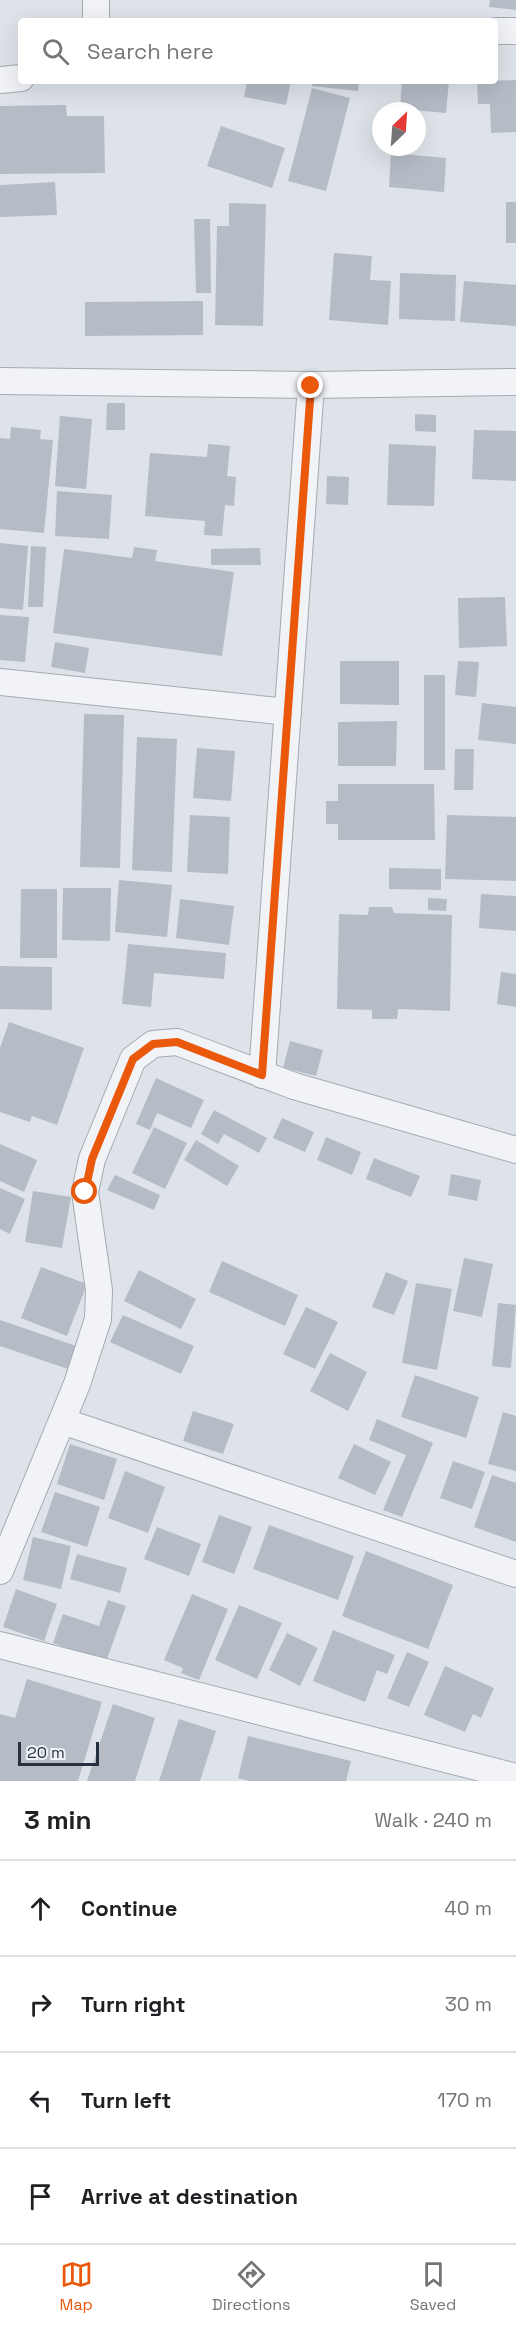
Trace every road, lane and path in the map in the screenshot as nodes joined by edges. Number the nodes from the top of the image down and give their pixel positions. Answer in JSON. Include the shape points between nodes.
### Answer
{"nodes":[{"id":1,"x":96,"y":0,"type":"edge"},
{"id":2,"x":96,"y":18,"type":"edge"},
{"id":3,"x":498,"y":31,"type":"edge"},
{"id":4,"x":516,"y":31,"type":"edge"},
{"id":5,"x":18,"y":78,"type":"edge"},
{"id":6,"x":0,"y":80,"type":"edge"},
{"id":7,"x":0,"y":381,"type":"edge"},
{"id":8,"x":516,"y":381,"type":"edge"},
{"id":9,"x":311,"y":386,"type":"junction"},
{"id":10,"x":0,"y":682,"type":"edge"},
{"id":11,"x":288,"y":712,"type":"junction"},
{"id":12,"x":262,"y":1075,"type":"junction"},
{"id":13,"x":516,"y":1150,"type":"edge"},
{"id":14,"x":62,"y":1421,"type":"junction"},
{"id":15,"x":0,"y":1571,"type":"edge"},
{"id":16,"x":516,"y":1574,"type":"edge"},
{"id":17,"x":0,"y":1645,"type":"edge"},
{"id":18,"x":516,"y":1777,"type":"edge"}],
"edges":[{"from":1,"to":2,"type":"street"},
{"from":3,"to":4,"type":"street"},
{"from":5,"to":6,"type":"street"},
{"from":7,"to":9,"type":"street"},
{"from":8,"to":9,"type":"street"},
{"from":9,"to":11,"type":"street"},
{"from":10,"to":11,"type":"street"},
{"from":11,"to":12,"type":"street"},
{"from":12,"to":13,"type":"street"},
{"from":12,"to":14,"type":"street","via":[[177,1042],[153,1044],[133,1059],[92,1159],[85,1192],[99,1290],[98,1319]]},
{"from":14,"to":15,"type":"street"},
{"from":14,"to":16,"type":"street"},
{"from":17,"to":18,"type":"street"}]}
